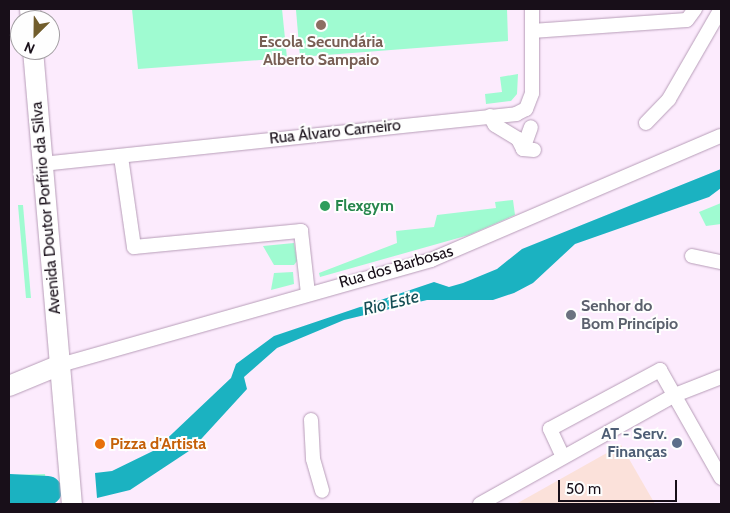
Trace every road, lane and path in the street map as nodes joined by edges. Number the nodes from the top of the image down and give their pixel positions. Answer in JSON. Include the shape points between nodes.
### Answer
{"nodes":[{"id":1,"x":532,"y":9,"type":"edge"},
{"id":2,"x":695,"y":9,"type":"edge"},
{"id":3,"x":721,"y":9,"type":"edge"},
{"id":4,"x":532,"y":31,"type":"junction"},
{"id":5,"x":34,"y":60,"type":"edge"},
{"id":6,"x":490,"y":116,"type":"junction"},
{"id":7,"x":646,"y":123,"type":"dead end"},
{"id":8,"x":531,"y":127,"type":"dead end"},
{"id":9,"x":721,"y":136,"type":"edge"},
{"id":10,"x":121,"y":157,"type":"junction"},
{"id":11,"x":42,"y":164,"type":"junction"},
{"id":12,"x":692,"y":256,"type":"dead end"},
{"id":13,"x":721,"y":262,"type":"edge"},
{"id":14,"x":308,"y":293,"type":"junction"},
{"id":15,"x":60,"y":365,"type":"junction"},
{"id":16,"x":721,"y":377,"type":"edge"},
{"id":17,"x":9,"y":386,"type":"edge"},
{"id":18,"x":675,"y":395,"type":"junction"},
{"id":19,"x":311,"y":420,"type":"dead end"},
{"id":20,"x":563,"y":457,"type":"junction"},
{"id":21,"x":716,"y":458,"type":"edge"},
{"id":22,"x":721,"y":478,"type":"edge"},
{"id":23,"x":322,"y":491,"type":"dead end"},
{"id":24,"x":72,"y":504,"type":"edge"},
{"id":25,"x":480,"y":504,"type":"edge"}],
"edges":[{"from":1,"to":4,"type":"street","name":"Rua Álvaro Carneiro"},
{"from":2,"to":4,"type":"street","via":[[687,20]]},
{"from":3,"to":7,"type":"street","via":[[669,99]]},
{"from":4,"to":6,"type":"street","name":"Rua Álvaro Carneiro","via":[[532,93],[526,109]]},
{"from":5,"to":11,"type":"main road","name":"Avenida Doutor Porfírio da Silva"},
{"from":6,"to":8,"type":"street","via":[[495,125],[528,149]]},
{"from":6,"to":10,"type":"street","name":"Rua Álvaro Carneiro"},
{"from":9,"to":14,"type":"street","name":"Rua dos Barbosas","via":[[431,260]]},
{"from":10,"to":11,"type":"street","name":"Rua Álvaro Carneiro"},
{"from":10,"to":14,"type":"street","via":[[134,247],[301,231]]},
{"from":11,"to":15,"type":"main road","name":"Avenida Doutor Porfírio da Silva"},
{"from":12,"to":13,"type":"street"},
{"from":14,"to":15,"type":"street","name":"Rua dos Barbosas"},
{"from":15,"to":17,"type":"main road"},
{"from":15,"to":24,"type":"main road","name":"Avenida Doutor Porfírio da Silva"},
{"from":16,"to":18,"type":"street"},
{"from":18,"to":20,"type":"street"},
{"from":18,"to":20,"type":"street","via":[[660,370],[550,429]]},
{"from":18,"to":21,"type":"street"},
{"from":19,"to":23,"type":"street","via":[[312,459]]},
{"from":20,"to":25,"type":"street"},
{"from":21,"to":22,"type":"street"}]}
